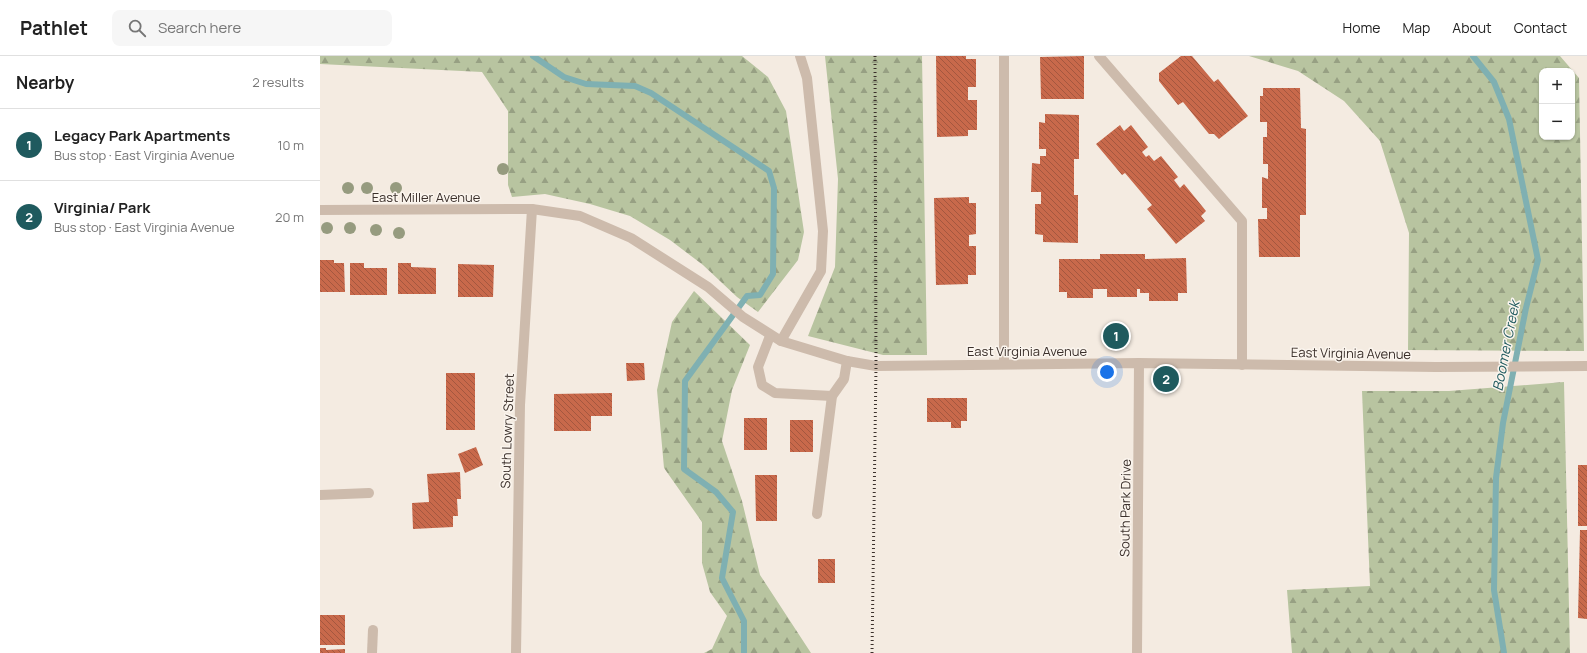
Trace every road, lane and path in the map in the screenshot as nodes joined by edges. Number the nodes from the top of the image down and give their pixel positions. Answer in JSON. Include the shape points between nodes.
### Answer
{"nodes":[{"id":1,"x":800,"y":56,"type":"edge"},
{"id":2,"x":1004,"y":56,"type":"edge"},
{"id":3,"x":1099,"y":56,"type":"edge"},
{"id":4,"x":532,"y":209,"type":"junction"},
{"id":5,"x":320,"y":210,"type":"edge"},
{"id":6,"x":770,"y":336,"type":"junction"},
{"id":7,"x":781,"y":342,"type":"junction"},
{"id":8,"x":847,"y":361,"type":"junction"},
{"id":9,"x":1004,"y":363,"type":"junction"},
{"id":10,"x":1139,"y":363,"type":"junction"},
{"id":11,"x":1242,"y":365,"type":"junction"},
{"id":12,"x":1587,"y":366,"type":"edge"},
{"id":13,"x":832,"y":396,"type":"junction"},
{"id":14,"x":369,"y":493,"type":"dead end"},
{"id":15,"x":320,"y":495,"type":"edge"},
{"id":16,"x":817,"y":514,"type":"dead end"},
{"id":17,"x":373,"y":630,"type":"dead end"},
{"id":18,"x":372,"y":653,"type":"edge"},
{"id":19,"x":516,"y":653,"type":"edge"},
{"id":20,"x":1137,"y":653,"type":"edge"}],
"edges":[{"from":1,"to":7,"type":"street","via":[[807,78],[823,231],[821,271]]},
{"from":2,"to":9,"type":"street"},
{"from":3,"to":11,"type":"street","via":[[1242,221]]},
{"from":4,"to":5,"type":"street","name":"East Miller Avenue"},
{"from":4,"to":6,"type":"street","name":"East Virginia Avenue","via":[[580,216],[631,238],[708,287]]},
{"from":4,"to":19,"type":"street","name":"South Lowry Street","via":[[520,405]]},
{"from":6,"to":7,"type":"street","name":"East Virginia Avenue"},
{"from":6,"to":13,"type":"street","via":[[758,367],[762,385],[775,393]]},
{"from":7,"to":8,"type":"street","name":"East Virginia Avenue"},
{"from":8,"to":9,"type":"street","name":"East Virginia Avenue","via":[[876,366]]},
{"from":8,"to":13,"type":"street","via":[[844,379]]},
{"from":9,"to":10,"type":"street","name":"East Virginia Avenue"},
{"from":10,"to":11,"type":"street","name":"East Virginia Avenue"},
{"from":10,"to":20,"type":"street","name":"South Park Drive"},
{"from":11,"to":12,"type":"street","name":"East Virginia Avenue"},
{"from":13,"to":16,"type":"street"},
{"from":14,"to":15,"type":"street"},
{"from":17,"to":18,"type":"street"}]}
